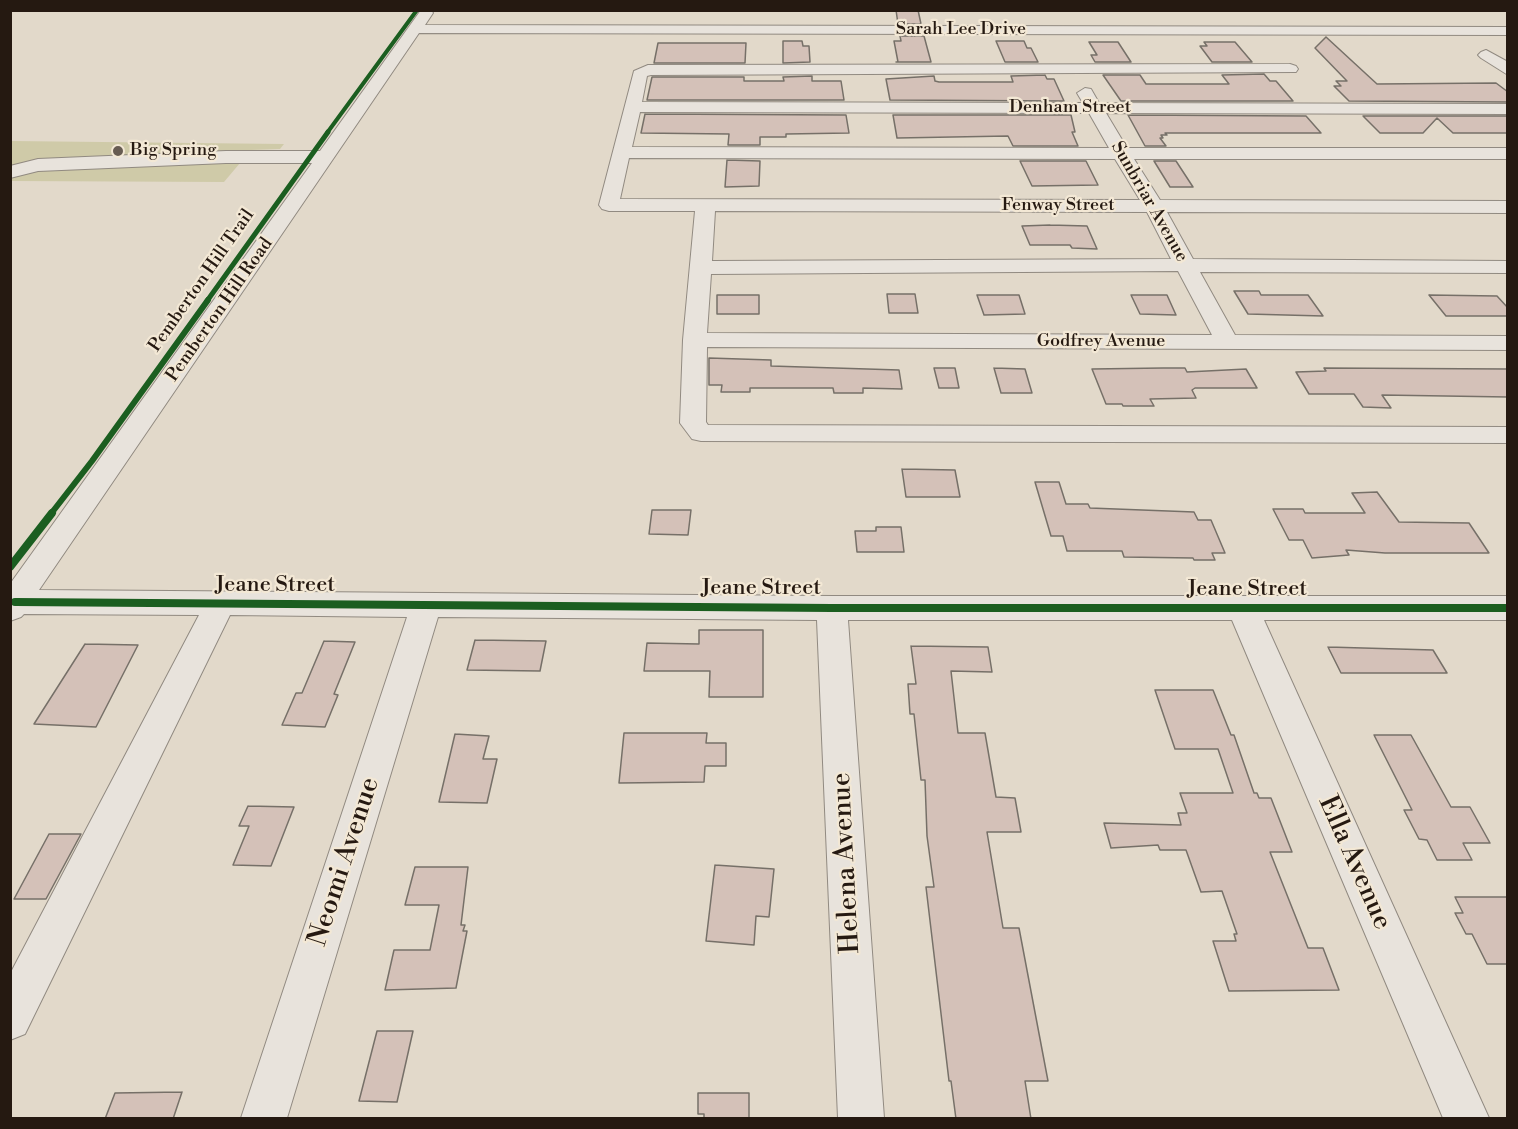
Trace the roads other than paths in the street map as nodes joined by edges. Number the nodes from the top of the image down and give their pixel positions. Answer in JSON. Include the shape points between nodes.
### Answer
{"nodes":[{"id":1,"x":428,"y":10,"type":"edge"},
{"id":2,"x":415,"y":29,"type":"junction"},
{"id":3,"x":1053,"y":30,"type":"junction"},
{"id":4,"x":1508,"y":31,"type":"edge"},
{"id":5,"x":1275,"y":54,"type":"dead end"},
{"id":6,"x":1486,"y":55,"type":"dead end"},
{"id":7,"x":857,"y":61,"type":"junction"},
{"id":8,"x":1072,"y":69,"type":"junction"},
{"id":9,"x":1290,"y":69,"type":"junction"},
{"id":10,"x":1508,"y":70,"type":"edge"},
{"id":11,"x":632,"y":107,"type":"junction"},
{"id":12,"x":865,"y":108,"type":"junction"},
{"id":13,"x":1094,"y":108,"type":"junction"},
{"id":14,"x":1328,"y":109,"type":"junction"},
{"id":15,"x":1508,"y":109,"type":"edge"},
{"id":16,"x":621,"y":153,"type":"junction"},
{"id":17,"x":1121,"y":153,"type":"junction"},
{"id":18,"x":1508,"y":154,"type":"edge"},
{"id":19,"x":326,"y":157,"type":"junction"},
{"id":20,"x":10,"y":172,"type":"edge"},
{"id":21,"x":705,"y":205,"type":"junction"},
{"id":22,"x":1154,"y":207,"type":"junction"},
{"id":23,"x":1508,"y":207,"type":"edge"},
{"id":24,"x":1186,"y":265,"type":"junction"},
{"id":25,"x":1508,"y":267,"type":"edge"},
{"id":26,"x":700,"y":268,"type":"junction"},
{"id":27,"x":695,"y":340,"type":"junction"},
{"id":28,"x":1228,"y":343,"type":"junction"},
{"id":29,"x":1508,"y":343,"type":"edge"},
{"id":30,"x":1508,"y":435,"type":"edge"},
{"id":31,"x":220,"y":603,"type":"junction"},
{"id":32,"x":13,"y":605,"type":"edge"},
{"id":33,"x":426,"y":605,"type":"junction"},
{"id":34,"x":832,"y":608,"type":"junction"},
{"id":35,"x":1243,"y":608,"type":"junction"},
{"id":36,"x":1508,"y":608,"type":"edge"},
{"id":37,"x":10,"y":1019,"type":"edge"},
{"id":38,"x":264,"y":1119,"type":"edge"},
{"id":39,"x":861,"y":1119,"type":"edge"},
{"id":40,"x":1466,"y":1119,"type":"edge"}],
"edges":[{"from":1,"to":2,"type":"street","name":"Pemberton Hill Road"},
{"from":2,"to":3,"type":"street","name":"Sarah Lee Drive"},
{"from":2,"to":19,"type":"street","name":"Pemberton Hill Road"},
{"from":3,"to":4,"type":"street","name":"Sarah Lee Drive"},
{"from":3,"to":8,"type":"street","name":"Sunbriar Avenue"},
{"from":5,"to":9,"type":"street"},
{"from":6,"to":10,"type":"street"},
{"from":7,"to":8,"type":"street"},
{"from":7,"to":11,"type":"street","via":[[648,70],[640,74]]},
{"from":7,"to":12,"type":"street"},
{"from":8,"to":9,"type":"street"},
{"from":8,"to":13,"type":"street","name":"Sunbriar Avenue"},
{"from":9,"to":14,"type":"street"},
{"from":11,"to":12,"type":"street","name":"Denham Street"},
{"from":11,"to":16,"type":"street"},
{"from":12,"to":13,"type":"street","name":"Denham Street"},
{"from":13,"to":14,"type":"street","name":"Denham Street"},
{"from":13,"to":17,"type":"street","name":"Sunbriar Avenue"},
{"from":14,"to":15,"type":"street","name":"Denham Street"},
{"from":16,"to":17,"type":"street"},
{"from":16,"to":21,"type":"street","name":"Fenway Street","via":[[609,205]]},
{"from":17,"to":18,"type":"street"},
{"from":17,"to":22,"type":"street","name":"Sunbriar Avenue"},
{"from":19,"to":20,"type":"street","via":[[50,164]]},
{"from":19,"to":32,"type":"street","name":"Pemberton Hill Road"},
{"from":21,"to":22,"type":"street","name":"Fenway Street"},
{"from":21,"to":26,"type":"street"},
{"from":22,"to":23,"type":"street","name":"Fenway Street"},
{"from":22,"to":24,"type":"street","name":"Sunbriar Avenue"},
{"from":24,"to":25,"type":"street"},
{"from":24,"to":26,"type":"street"},
{"from":24,"to":28,"type":"street","name":"Sunbriar Avenue"},
{"from":26,"to":27,"type":"street"},
{"from":27,"to":28,"type":"street","name":"Godfrey Avenue"},
{"from":27,"to":30,"type":"street","via":[[693,423],[701,433]]},
{"from":28,"to":29,"type":"street","name":"Godfrey Avenue"},
{"from":31,"to":32,"type":"street","name":"Jeane Street"},
{"from":31,"to":33,"type":"street","name":"Jeane Street"},
{"from":31,"to":37,"type":"street"},
{"from":33,"to":34,"type":"street","name":"Jeane Street"},
{"from":33,"to":38,"type":"street","name":"Neomi Avenue"},
{"from":34,"to":35,"type":"street","name":"Jeane Street"},
{"from":34,"to":39,"type":"street","name":"Helena Avenue"},
{"from":35,"to":36,"type":"street","name":"Jeane Street"},
{"from":35,"to":40,"type":"street","name":"Ella Avenue"}]}
